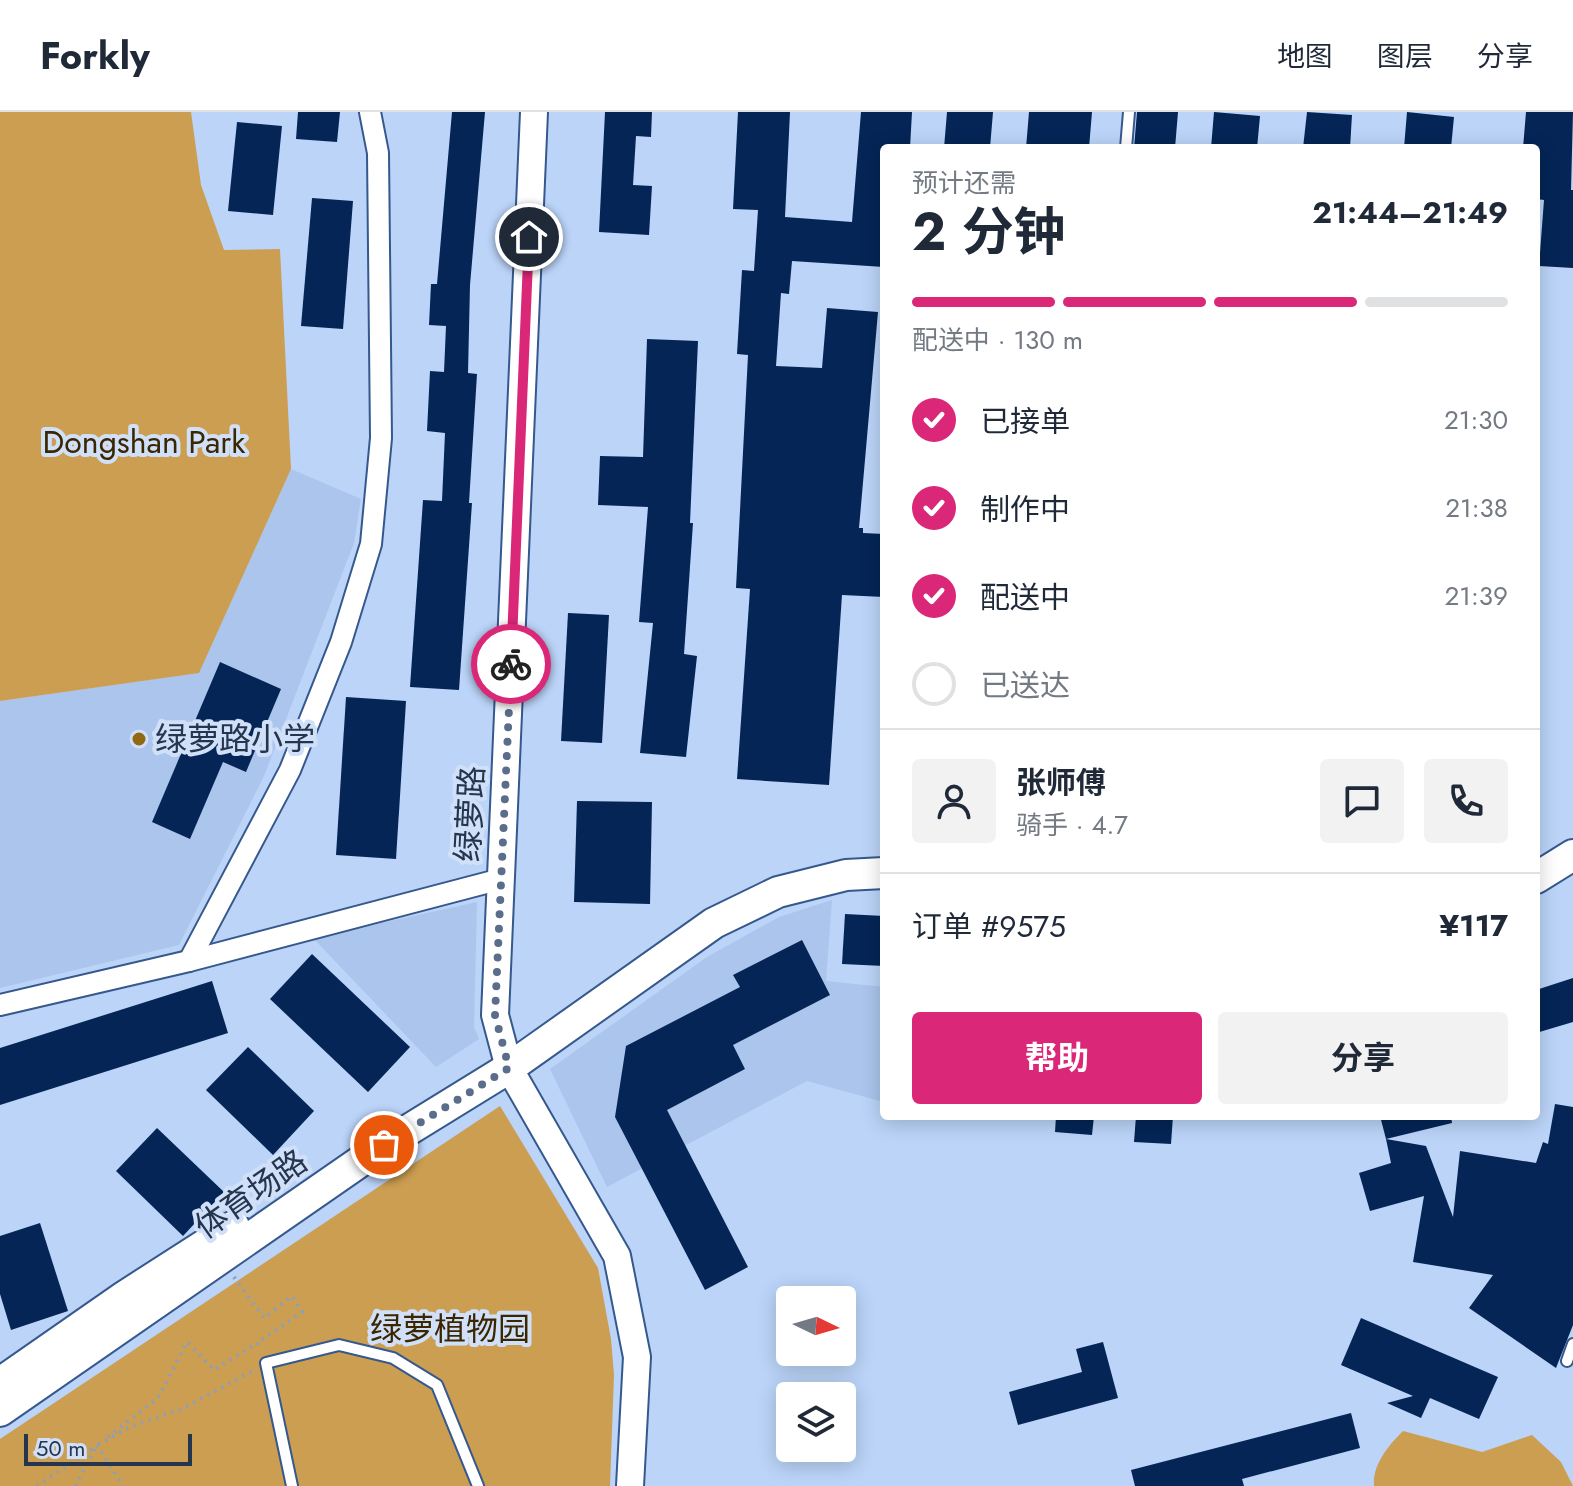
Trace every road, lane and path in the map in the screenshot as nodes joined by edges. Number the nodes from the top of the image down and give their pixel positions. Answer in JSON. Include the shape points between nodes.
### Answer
{"nodes":[{"id":1,"x":370,"y":112,"type":"edge"},
{"id":2,"x":534,"y":112,"type":"edge"},
{"id":3,"x":1129,"y":112,"type":"edge"},
{"id":4,"x":1126,"y":144,"type":"edge"},
{"id":5,"x":880,"y":855,"type":"edge"},
{"id":6,"x":1573,"y":855,"type":"edge"},
{"id":7,"x":880,"y":873,"type":"edge"},
{"id":8,"x":1540,"y":876,"type":"edge"},
{"id":9,"x":501,"y":879,"type":"junction"},
{"id":10,"x":1573,"y":879,"type":"edge"},
{"id":11,"x":1540,"y":899,"type":"edge"},
{"id":12,"x":189,"y":961,"type":"junction"},
{"id":13,"x":0,"y":1005,"type":"edge"},
{"id":14,"x":506,"y":1058,"type":"junction"},
{"id":15,"x":221,"y":1259,"type":"junction"},
{"id":16,"x":257,"y":1343,"type":"junction"},
{"id":17,"x":1573,"y":1344,"type":"edge"},
{"id":18,"x":1567,"y":1361,"type":"dead end"},
{"id":19,"x":266,"y":1363,"type":"junction"},
{"id":20,"x":0,"y":1383,"type":"edge"},
{"id":21,"x":0,"y":1411,"type":"edge"},
{"id":22,"x":97,"y":1445,"type":"junction"},
{"id":23,"x":37,"y":1486,"type":"edge"},
{"id":24,"x":75,"y":1486,"type":"edge"},
{"id":25,"x":123,"y":1486,"type":"edge"},
{"id":26,"x":292,"y":1486,"type":"edge"},
{"id":27,"x":478,"y":1486,"type":"edge"},
{"id":28,"x":630,"y":1486,"type":"edge"}],
"edges":[{"from":1,"to":12,"type":"street","via":[[378,153],[381,438],[371,544],[341,642],[290,770]]},
{"from":2,"to":9,"type":"street","name":"绿萝路"},
{"from":3,"to":4,"type":"lane"},
{"from":5,"to":14,"type":"main road","name":"体育场路","via":[[774,873],[704,907]]},
{"from":6,"to":8,"type":"main road"},
{"from":7,"to":14,"type":"main road","name":"体育场路","via":[[846,875],[778,892],[714,923]]},
{"from":9,"to":12,"type":"street"},
{"from":9,"to":14,"type":"street","name":"绿萝路","via":[[495,1015]]},
{"from":10,"to":11,"type":"main road"},
{"from":12,"to":13,"type":"street"},
{"from":14,"to":15,"type":"main road","name":"体育场路"},
{"from":14,"to":20,"type":"main road","name":"体育场路","via":[[428,1102],[125,1296]]},
{"from":14,"to":28,"type":"street","name":"绿萝路","via":[[617,1256],[637,1357]]},
{"from":15,"to":16,"type":"path","via":[[264,1318],[292,1296],[302,1312]]},
{"from":15,"to":21,"type":"main road","name":"体育场路"},
{"from":16,"to":19,"type":"path"},
{"from":16,"to":22,"type":"path","via":[[214,1370],[187,1342],[158,1398]]},
{"from":17,"to":18,"type":"lane"},
{"from":19,"to":22,"type":"path","via":[[184,1408]]},
{"from":19,"to":26,"type":"lane"},
{"from":19,"to":27,"type":"lane","via":[[339,1345],[393,1358],[437,1385]]},
{"from":22,"to":23,"type":"path"},
{"from":22,"to":24,"type":"path"},
{"from":22,"to":25,"type":"path"}]}
